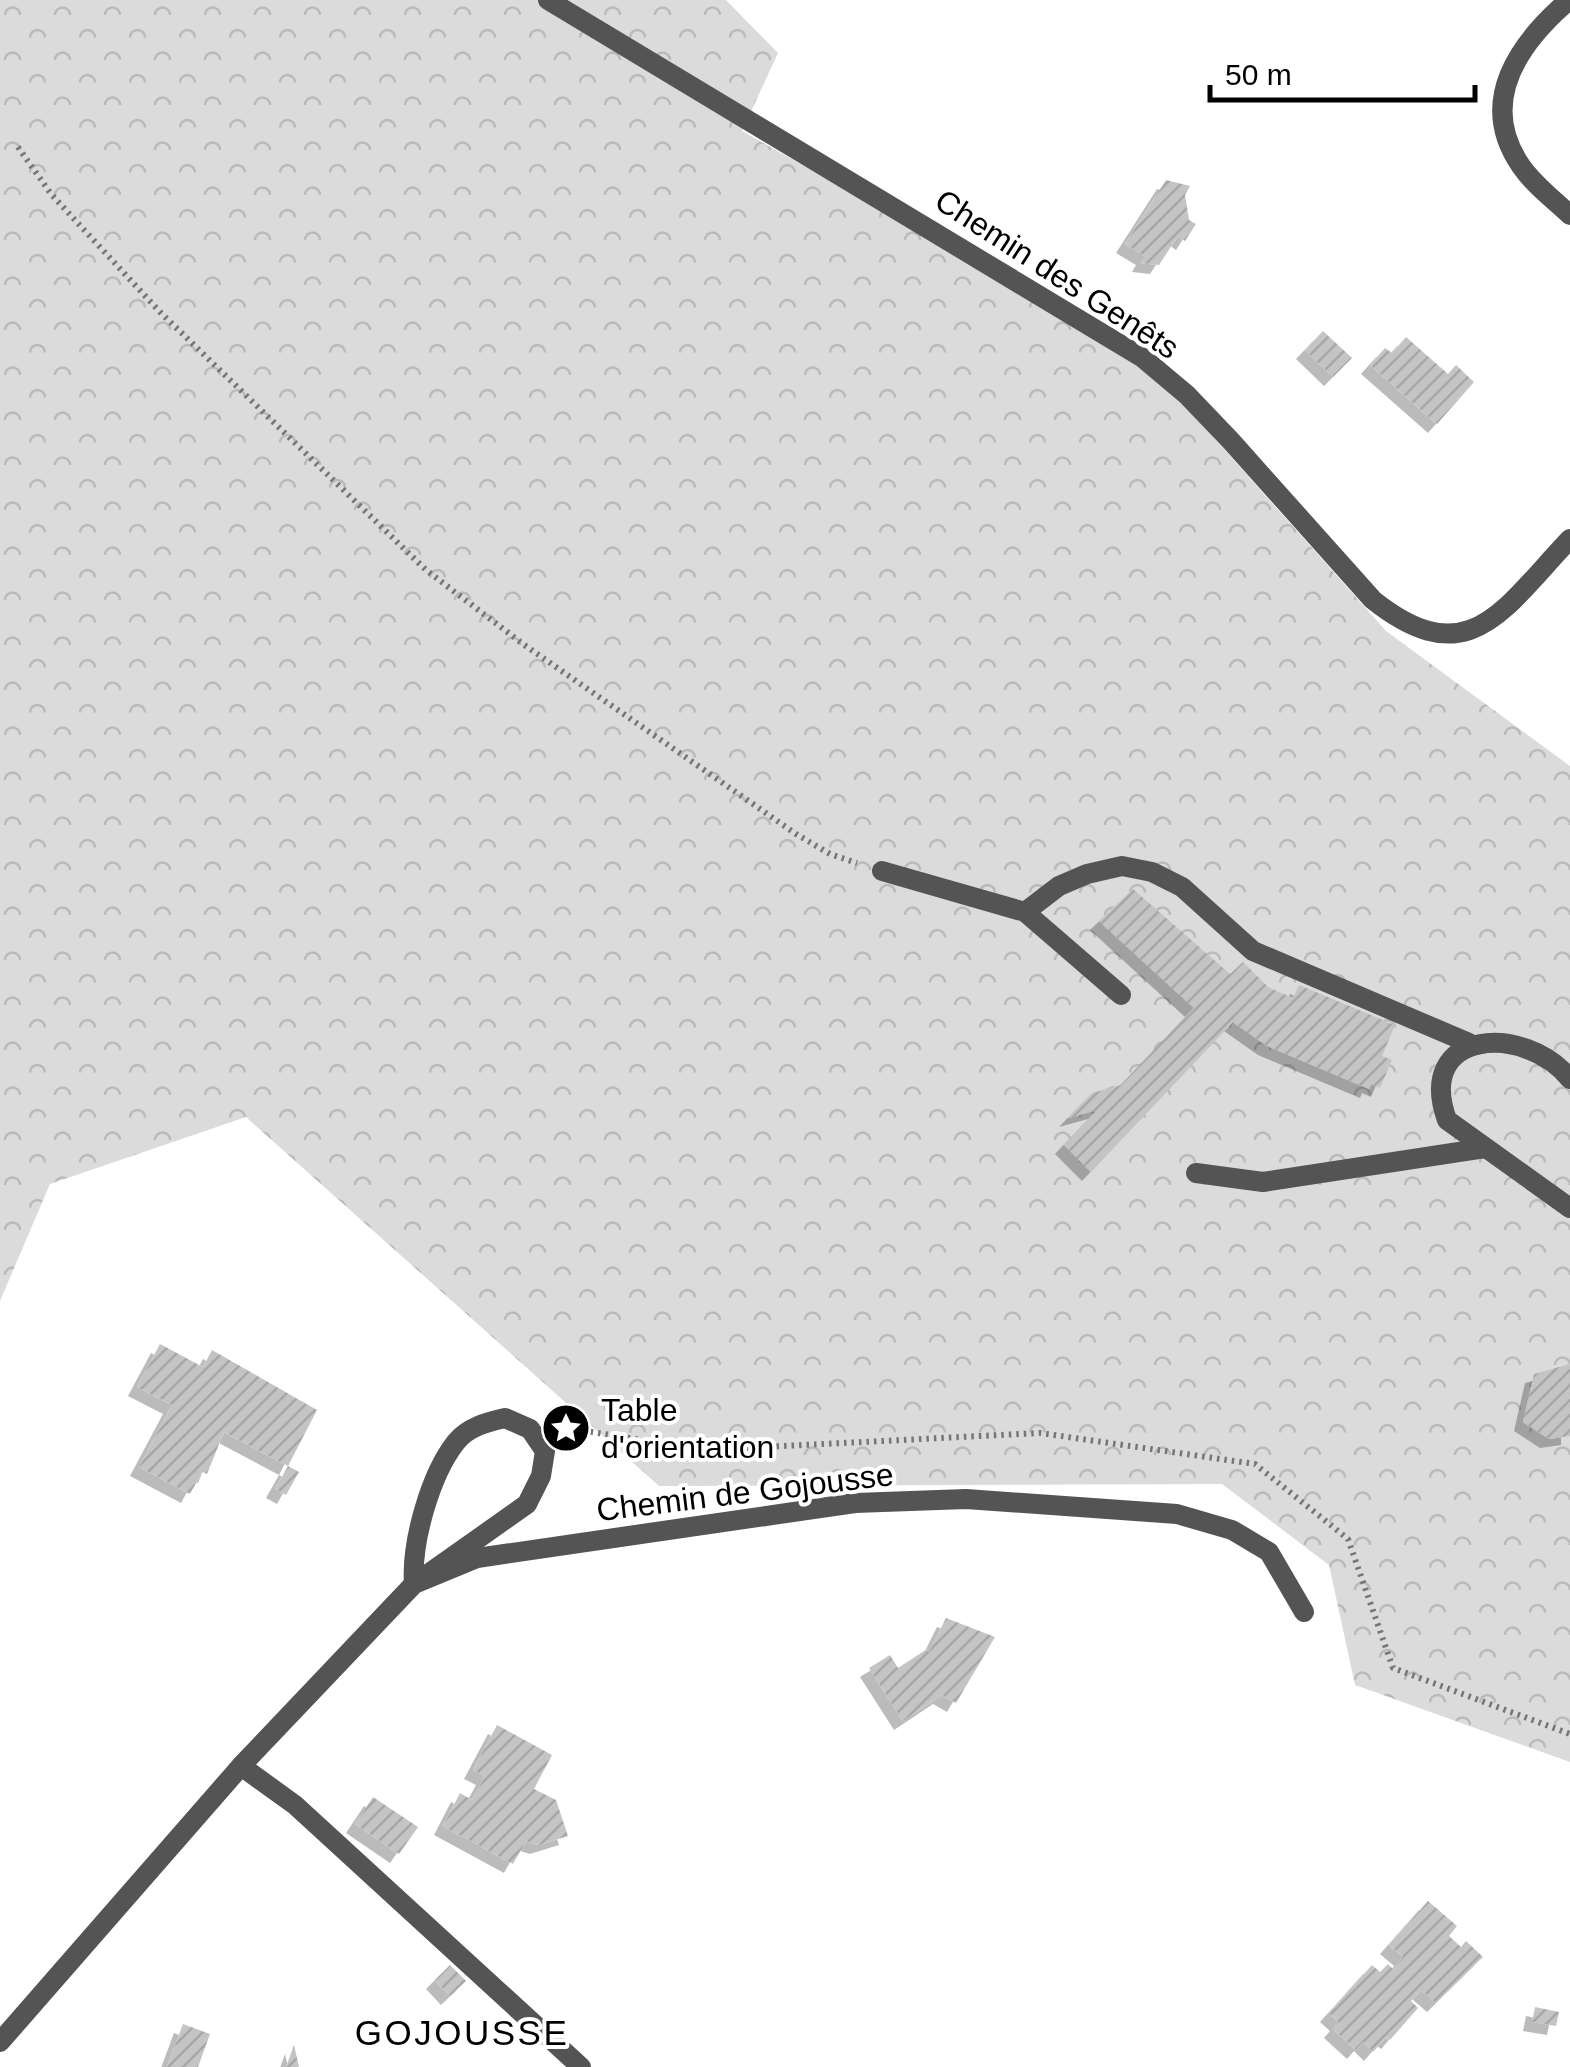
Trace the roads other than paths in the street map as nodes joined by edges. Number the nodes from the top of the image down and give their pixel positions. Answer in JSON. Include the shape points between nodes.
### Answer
{"nodes":[{"id":1,"x":548,"y":0,"type":"edge"},
{"id":2,"x":1569,"y":0,"type":"edge"},
{"id":3,"x":1570,"y":216,"type":"edge"},
{"id":4,"x":1570,"y":539,"type":"edge"},
{"id":5,"x":882,"y":871,"type":"road end"},
{"id":6,"x":1026,"y":912,"type":"junction"},
{"id":7,"x":1121,"y":995,"type":"dead end"},
{"id":8,"x":1469,"y":1044,"type":"junction"},
{"id":9,"x":1570,"y":1079,"type":"edge"},
{"id":10,"x":1485,"y":1148,"type":"junction"},
{"id":11,"x":1196,"y":1173,"type":"dead end"},
{"id":12,"x":1570,"y":1208,"type":"edge"},
{"id":13,"x":414,"y":1584,"type":"junction"},
{"id":14,"x":1304,"y":1612,"type":"dead end"},
{"id":15,"x":241,"y":1766,"type":"junction"},
{"id":16,"x":0,"y":2042,"type":"edge"},
{"id":17,"x":581,"y":2067,"type":"edge"}],
"edges":[{"from":1,"to":4,"type":"street","name":"Chemin des Genêts","via":[[1143,358],[1187,395],[1373,600],[1405,625],[1432,635],[1464,634],[1498,615]]},
{"from":2,"to":3,"type":"street","via":[[1532,31],[1504,83],[1504,100],[1520,165]]},
{"from":5,"to":6,"type":"street"},
{"from":6,"to":7,"type":"street"},
{"from":6,"to":8,"type":"street","via":[[1087,874],[1122,866],[1152,872],[1182,887],[1252,951]]},
{"from":8,"to":9,"type":"street","via":[[1501,1042],[1542,1055]]},
{"from":8,"to":10,"type":"street","via":[[1454,1055],[1441,1102],[1448,1120]]},
{"from":10,"to":11,"type":"street","via":[[1263,1182]]},
{"from":10,"to":12,"type":"street"},
{"from":13,"to":13,"type":"street","via":[[527,1504],[544,1451],[530,1429],[505,1418],[482,1422],[457,1441],[412,1552]]},
{"from":13,"to":14,"type":"street","name":"Chemin de Gojousse","via":[[478,1558],[855,1503],[966,1499],[1177,1514],[1232,1530],[1269,1552]]},
{"from":13,"to":15,"type":"street","name":"Chemin de Gojousse"},
{"from":15,"to":16,"type":"street","name":"Chemin de Gojousse"},
{"from":15,"to":17,"type":"street","via":[[296,1805]]}]}
